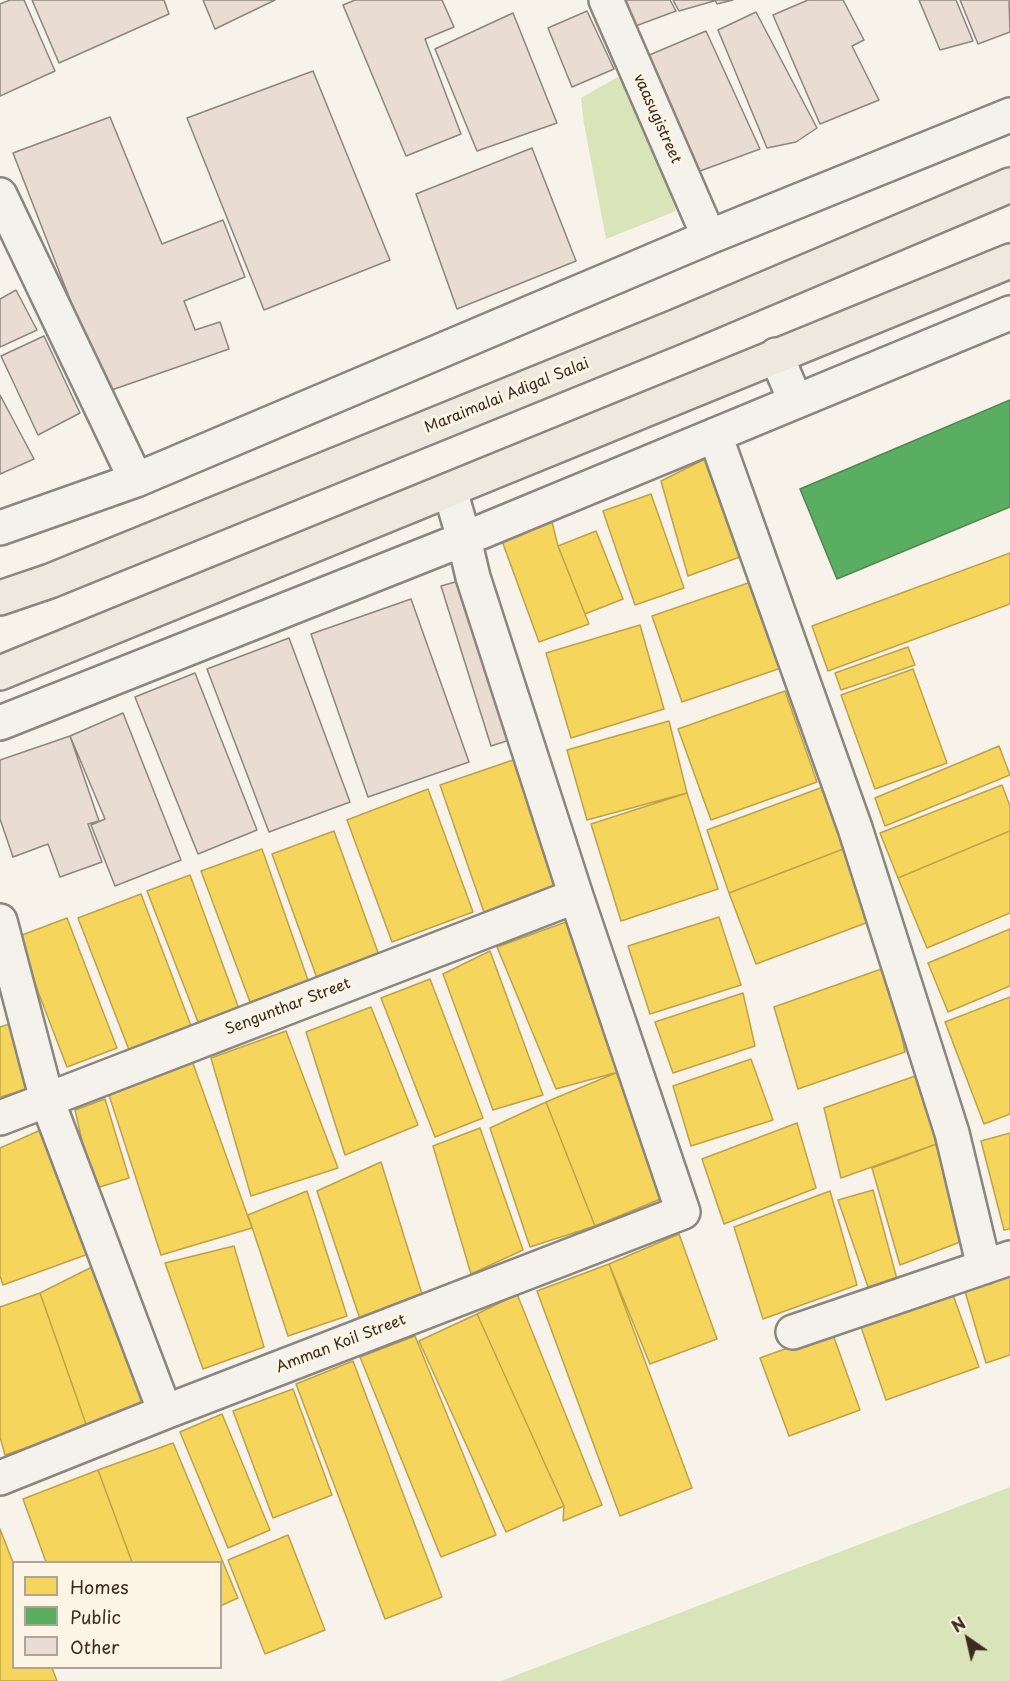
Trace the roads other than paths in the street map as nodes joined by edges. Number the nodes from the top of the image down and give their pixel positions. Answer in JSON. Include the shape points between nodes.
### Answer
{"nodes":[{"id":1,"x":606,"y":0,"type":"edge"},
{"id":2,"x":1010,"y":115,"type":"edge"},
{"id":3,"x":1010,"y":185,"type":"edge"},
{"id":4,"x":0,"y":195,"type":"edge"},
{"id":5,"x":709,"y":237,"type":"junction"},
{"id":6,"x":1010,"y":261,"type":"edge"},
{"id":7,"x":1010,"y":313,"type":"edge"},
{"id":8,"x":776,"y":355,"type":"junction"},
{"id":9,"x":795,"y":400,"type":"junction"},
{"id":10,"x":715,"y":435,"type":"junction"},
{"id":11,"x":136,"y":480,"type":"junction"},
{"id":12,"x":450,"y":490,"type":"junction"},
{"id":13,"x":0,"y":528,"type":"edge"},
{"id":14,"x":465,"y":538,"type":"junction"},
{"id":15,"x":0,"y":598,"type":"edge"},
{"id":16,"x":0,"y":673,"type":"edge"},
{"id":17,"x":0,"y":723,"type":"edge"},
{"id":18,"x":576,"y":896,"type":"junction"},
{"id":19,"x":0,"y":921,"type":"edge"},
{"id":20,"x":48,"y":1100,"type":"junction"},
{"id":21,"x":0,"y":1118,"type":"edge"},
{"id":22,"x":997,"y":1262,"type":"edge"},
{"id":23,"x":793,"y":1332,"type":"dead end"},
{"id":24,"x":165,"y":1412,"type":"junction"},
{"id":25,"x":0,"y":1478,"type":"edge"}],
"edges":[{"from":1,"to":5,"type":"street","name":"vaasugistreet"},
{"from":2,"to":5,"type":"street"},
{"from":3,"to":15,"type":"main road","name":"Maraimalai Adigal Salai","via":[[675,327],[61,577]]},
{"from":4,"to":11,"type":"street"},
{"from":5,"to":11,"type":"street"},
{"from":6,"to":8,"type":"main road"},
{"from":7,"to":9,"type":"street"},
{"from":8,"to":9,"type":"street"},
{"from":8,"to":12,"type":"main road"},
{"from":9,"to":10,"type":"street"},
{"from":10,"to":14,"type":"street"},
{"from":10,"to":22,"type":"street","via":[[855,828]]},
{"from":11,"to":13,"type":"street"},
{"from":12,"to":14,"type":"street"},
{"from":12,"to":16,"type":"main road"},
{"from":14,"to":17,"type":"street"},
{"from":14,"to":18,"type":"street","via":[[473,577]]},
{"from":18,"to":20,"type":"street","name":"Sengunthar Street"},
{"from":18,"to":24,"type":"street","name":"Amman Koil Street","via":[[683,1212]]},
{"from":19,"to":20,"type":"street"},
{"from":20,"to":21,"type":"street","name":"Sengunthar Street"},
{"from":20,"to":24,"type":"street"},
{"from":22,"to":23,"type":"street"},
{"from":24,"to":25,"type":"street","name":"Amman Koil Street"}]}
